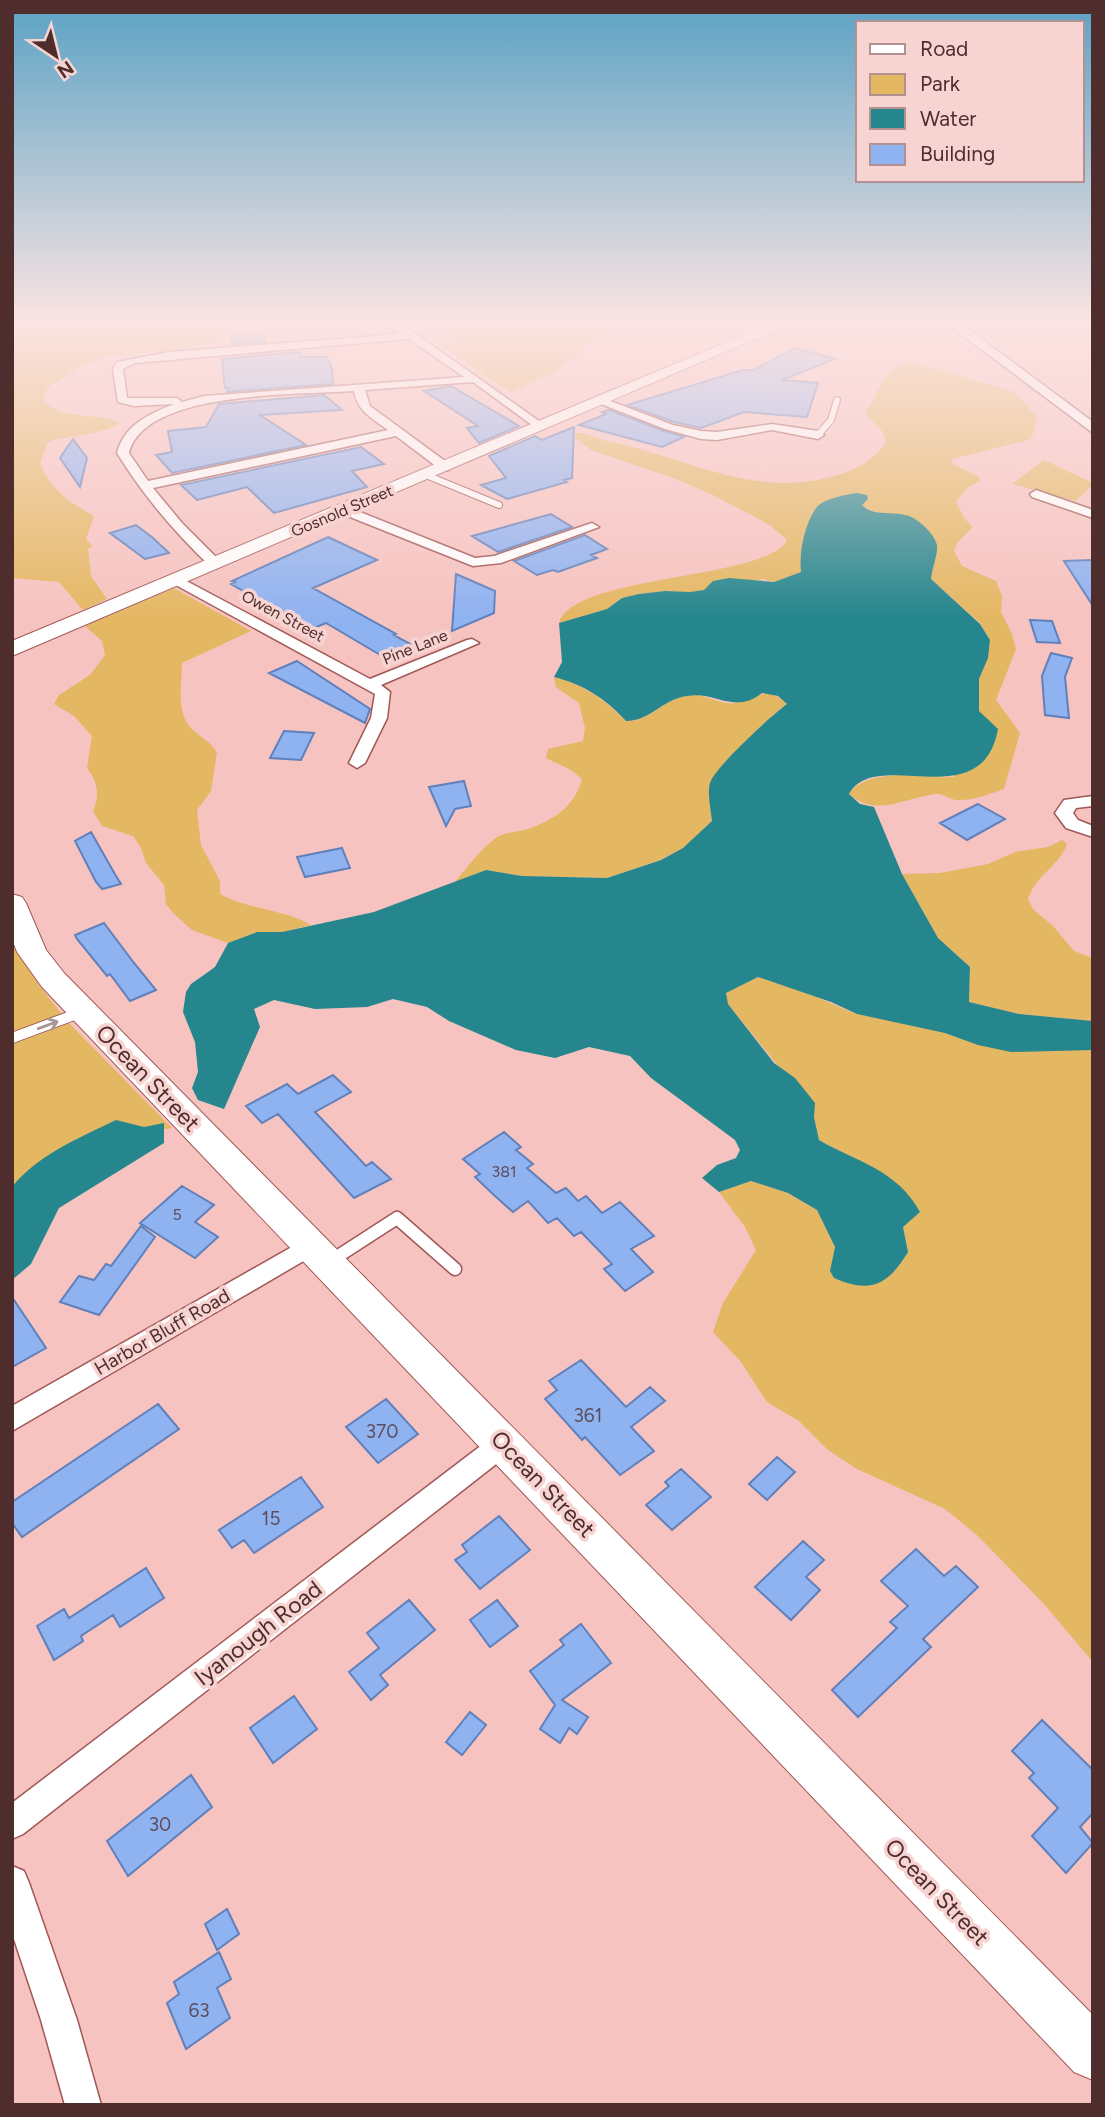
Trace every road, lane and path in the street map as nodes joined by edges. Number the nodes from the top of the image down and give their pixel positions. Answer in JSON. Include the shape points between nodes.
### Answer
{"nodes":[{"id":1,"x":150,"y":421,"type":"edge"},
{"id":2,"x":382,"y":421,"type":"edge"},
{"id":3,"x":533,"y":421,"type":"edge"},
{"id":4,"x":552,"y":421,"type":"edge"},
{"id":5,"x":653,"y":421,"type":"edge"},
{"id":6,"x":830,"y":421,"type":"edge"},
{"id":7,"x":540,"y":426,"type":"junction"},
{"id":8,"x":396,"y":432,"type":"junction"},
{"id":9,"x":818,"y":435,"type":"joint"},
{"id":10,"x":444,"y":467,"type":"junction"},
{"id":11,"x":426,"y":475,"type":"junction"},
{"id":12,"x":143,"y":486,"type":"junction"},
{"id":13,"x":1036,"y":494,"type":"dead end"},
{"id":14,"x":499,"y":505,"type":"dead end"},
{"id":15,"x":345,"y":510,"type":"junction"},
{"id":16,"x":1093,"y":514,"type":"edge"},
{"id":17,"x":592,"y":527,"type":"dead end"},
{"id":18,"x":216,"y":564,"type":"junction"},
{"id":19,"x":179,"y":581,"type":"junction"},
{"id":20,"x":472,"y":643,"type":"dead end"},
{"id":21,"x":12,"y":649,"type":"edge"},
{"id":22,"x":371,"y":684,"type":"junction"},
{"id":23,"x":357,"y":763,"type":"dead end"},
{"id":24,"x":1093,"y":801,"type":"edge"},
{"id":25,"x":1093,"y":832,"type":"edge"},
{"id":26,"x":12,"y":903,"type":"edge"},
{"id":27,"x":83,"y":1012,"type":"junction"},
{"id":28,"x":12,"y":1038,"type":"edge"},
{"id":29,"x":320,"y":1254,"type":"junction"},
{"id":30,"x":455,"y":1269,"type":"dead end"},
{"id":31,"x":12,"y":1420,"type":"edge"},
{"id":32,"x":504,"y":1443,"type":"junction"},
{"id":33,"x":12,"y":1823,"type":"edge"},
{"id":34,"x":12,"y":1883,"type":"edge"},
{"id":35,"x":1093,"y":2053,"type":"edge"},
{"id":36,"x":83,"y":2105,"type":"edge"}],
"edges":[{"from":1,"to":12,"type":"street","via":[[127,439],[123,453]]},
{"from":2,"to":8,"type":"street"},
{"from":3,"to":7,"type":"street"},
{"from":4,"to":7,"type":"main road","name":"Gosnold Street"},
{"from":5,"to":9,"type":"street","via":[[701,435],[772,426]]},
{"from":6,"to":9,"type":"lane"},
{"from":7,"to":10,"type":"main road","name":"Gosnold Street"},
{"from":8,"to":10,"type":"street"},
{"from":8,"to":12,"type":"street"},
{"from":10,"to":11,"type":"main road","name":"Gosnold Street"},
{"from":11,"to":14,"type":"lane"},
{"from":11,"to":15,"type":"main road","name":"Gosnold Street"},
{"from":12,"to":18,"type":"street"},
{"from":13,"to":16,"type":"street"},
{"from":15,"to":17,"type":"street","via":[[473,562],[496,560]]},
{"from":15,"to":18,"type":"main road","name":"Gosnold Street"},
{"from":18,"to":19,"type":"main road","name":"Gosnold Street"},
{"from":19,"to":21,"type":"main road","name":"Gosnold Street"},
{"from":19,"to":22,"type":"street","name":"Owen Street"},
{"from":20,"to":22,"type":"street","name":"Pine Lane"},
{"from":22,"to":23,"type":"street","via":[[382,692],[385,702]]},
{"from":24,"to":25,"type":"street","via":[[1070,804],[1064,813],[1072,824]]},
{"from":26,"to":27,"type":"main road","name":"Ocean Street","via":[[32,952]]},
{"from":28,"to":27,"type":"lane","one_way":true},
{"from":27,"to":29,"type":"main road","name":"Ocean Street"},
{"from":29,"to":30,"type":"lane","via":[[397,1218]]},
{"from":29,"to":31,"type":"street","name":"Harbor Bluff Road"},
{"from":29,"to":32,"type":"main road","name":"Ocean Street"},
{"from":32,"to":33,"type":"street","name":"Iyanough Road"},
{"from":32,"to":35,"type":"main road","name":"Ocean Street"},
{"from":34,"to":36,"type":"street"}]}
